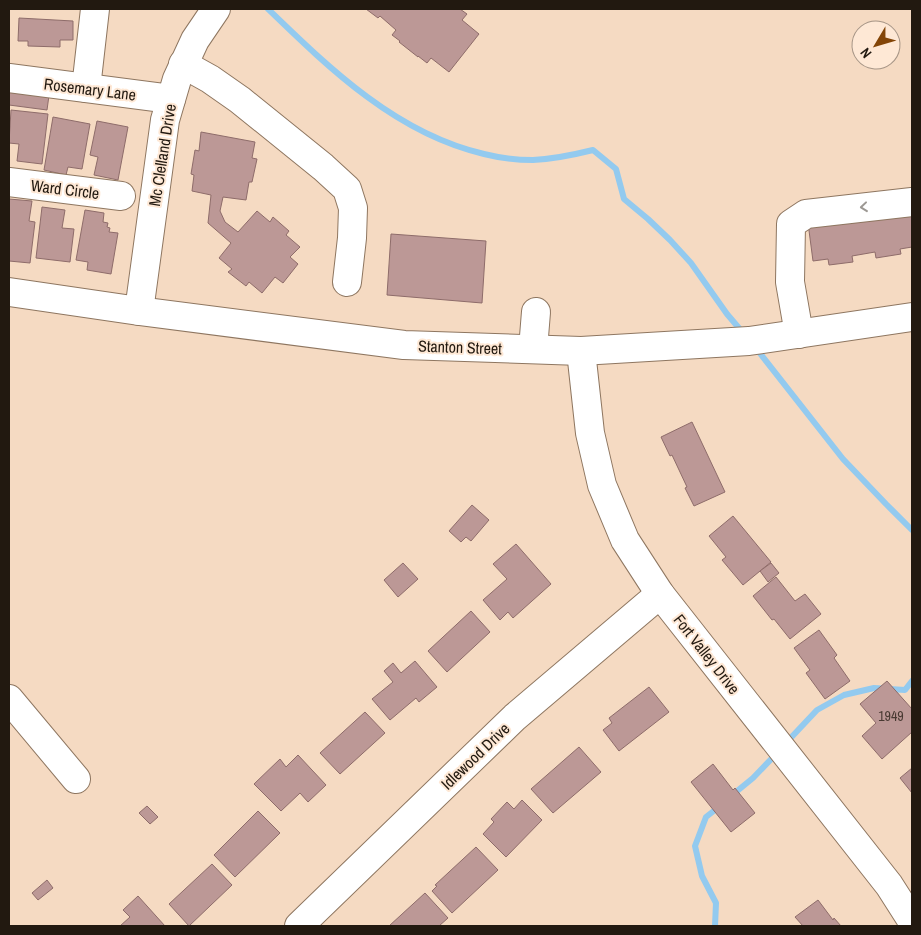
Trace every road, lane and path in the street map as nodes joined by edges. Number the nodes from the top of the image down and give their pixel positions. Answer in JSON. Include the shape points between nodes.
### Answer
{"nodes":[{"id":1,"x":95,"y":9,"type":"edge"},
{"id":2,"x":216,"y":9,"type":"edge"},
{"id":3,"x":183,"y":64,"type":"junction"},
{"id":4,"x":9,"y":78,"type":"edge"},
{"id":5,"x":86,"y":88,"type":"junction"},
{"id":6,"x":171,"y":99,"type":"junction"},
{"id":7,"x":9,"y":182,"type":"edge"},
{"id":8,"x":121,"y":196,"type":"dead end"},
{"id":9,"x":912,"y":202,"type":"edge"},
{"id":10,"x":347,"y":282,"type":"dead end"},
{"id":11,"x":9,"y":292,"type":"edge"},
{"id":12,"x":139,"y":311,"type":"junction"},
{"id":13,"x":536,"y":312,"type":"dead end"},
{"id":14,"x":912,"y":318,"type":"edge"},
{"id":15,"x":799,"y":334,"type":"junction"},
{"id":16,"x":533,"y":349,"type":"junction"},
{"id":17,"x":581,"y":351,"type":"junction"},
{"id":18,"x":660,"y":594,"type":"junction"},
{"id":19,"x":9,"y":699,"type":"edge"},
{"id":20,"x":76,"y":779,"type":"dead end"},
{"id":21,"x":912,"y":921,"type":"edge"},
{"id":22,"x":299,"y":926,"type":"edge"}],
"edges":[{"from":1,"to":5,"type":"street"},
{"from":2,"to":3,"type":"street","name":"Mc Clelland Drive"},
{"from":3,"to":6,"type":"street","name":"Mc Clelland Drive"},
{"from":3,"to":10,"type":"street","via":[[240,100],[347,189],[353,208]]},
{"from":4,"to":5,"type":"street","name":"Rosemary Lane"},
{"from":5,"to":6,"type":"street","name":"Rosemary Lane"},
{"from":6,"to":12,"type":"street","name":"Mc Clelland Drive","via":[[165,120]]},
{"from":7,"to":8,"type":"street","name":"Ward Circle"},
{"from":9,"to":15,"type":"street","one_way":true,"via":[[806,214],[791,224],[790,282]]},
{"from":11,"to":12,"type":"street","name":"Stanton Street"},
{"from":12,"to":16,"type":"street","name":"Stanton Street","via":[[404,344]]},
{"from":13,"to":16,"type":"street"},
{"from":14,"to":15,"type":"street","name":"Stanton Street"},
{"from":15,"to":17,"type":"street","name":"Stanton Street","via":[[749,341]]},
{"from":16,"to":17,"type":"street","name":"Stanton Street"},
{"from":17,"to":18,"type":"street","name":"Fort Valley Drive","via":[[590,433],[602,485],[625,540]]},
{"from":18,"to":21,"type":"street","name":"Fort Valley Drive","via":[[889,885]]},
{"from":18,"to":22,"type":"street","name":"Idlewood Drive","via":[[516,717]]},
{"from":19,"to":20,"type":"street"}]}
